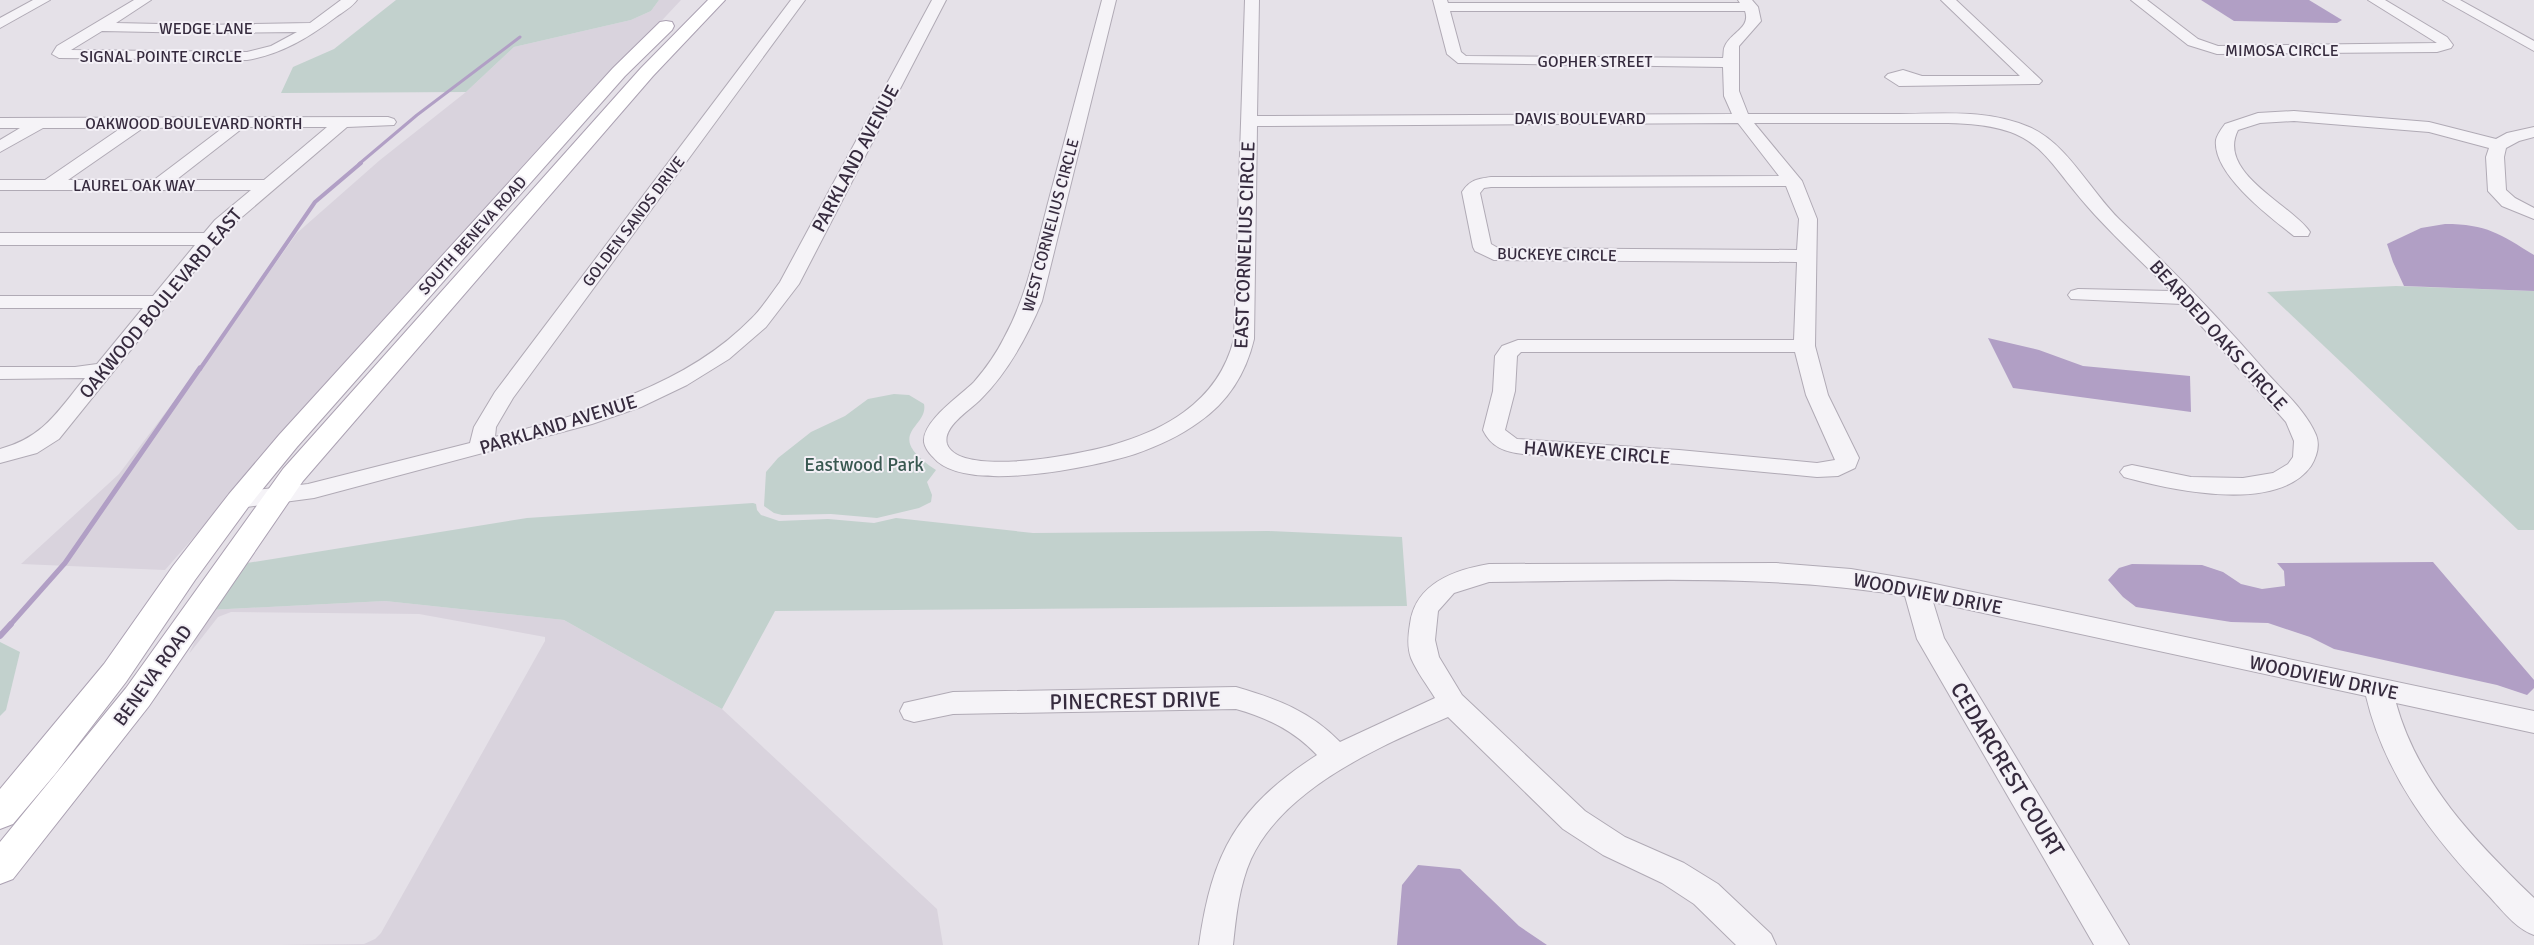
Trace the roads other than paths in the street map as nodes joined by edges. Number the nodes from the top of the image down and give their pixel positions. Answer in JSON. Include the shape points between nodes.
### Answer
{"nodes":[{"id":1,"x":43,"y":0,"type":"edge"},
{"id":2,"x":144,"y":0,"type":"edge"},
{"id":3,"x":350,"y":0,"type":"edge"},
{"id":4,"x":692,"y":0,"type":"edge"},
{"id":5,"x":717,"y":0,"type":"edge"},
{"id":6,"x":798,"y":0,"type":"edge"},
{"id":7,"x":939,"y":0,"type":"edge"},
{"id":8,"x":1109,"y":0,"type":"edge"},
{"id":9,"x":1252,"y":0,"type":"edge"},
{"id":10,"x":1948,"y":0,"type":"edge"},
{"id":11,"x":2138,"y":0,"type":"edge"},
{"id":12,"x":2375,"y":0,"type":"edge"},
{"id":13,"x":2450,"y":0,"type":"edge"},
{"id":14,"x":1441,"y":4,"type":"edge"},
{"id":15,"x":1748,"y":4,"type":"edge"},
{"id":16,"x":0,"y":24,"type":"edge"},
{"id":17,"x":99,"y":27,"type":"junction"},
{"id":18,"x":312,"y":27,"type":"junction"},
{"id":19,"x":2534,"y":47,"type":"edge"},
{"id":20,"x":1732,"y":63,"type":"junction"},
{"id":21,"x":1920,"y":81,"type":"dead end"},
{"id":22,"x":1743,"y":118,"type":"junction"},
{"id":23,"x":1910,"y":120,"type":"joint"},
{"id":24,"x":1249,"y":121,"type":"junction"},
{"id":25,"x":140,"y":122,"type":"junction"},
{"id":26,"x":241,"y":122,"type":"junction"},
{"id":27,"x":388,"y":122,"type":"dead end"},
{"id":28,"x":0,"y":123,"type":"edge"},
{"id":29,"x":39,"y":123,"type":"junction"},
{"id":30,"x":342,"y":123,"type":"junction"},
{"id":31,"x":2534,"y":132,"type":"edge"},
{"id":32,"x":2498,"y":145,"type":"junction"},
{"id":33,"x":0,"y":147,"type":"edge"},
{"id":34,"x":1793,"y":181,"type":"junction"},
{"id":35,"x":0,"y":185,"type":"edge"},
{"id":36,"x":49,"y":185,"type":"junction"},
{"id":37,"x":158,"y":185,"type":"junction"},
{"id":38,"x":267,"y":185,"type":"junction"},
{"id":39,"x":2534,"y":214,"type":"edge"},
{"id":40,"x":2301,"y":232,"type":"dead end"},
{"id":41,"x":0,"y":239,"type":"edge"},
{"id":42,"x":210,"y":239,"type":"junction"},
{"id":43,"x":1807,"y":256,"type":"junction"},
{"id":44,"x":2078,"y":295,"type":"dead end"},
{"id":45,"x":2190,"y":298,"type":"junction"},
{"id":46,"x":0,"y":302,"type":"edge"},
{"id":47,"x":158,"y":302,"type":"junction"},
{"id":48,"x":1804,"y":346,"type":"junction"},
{"id":49,"x":102,"y":370,"type":"junction"},
{"id":50,"x":0,"y":373,"type":"edge"},
{"id":51,"x":481,"y":448,"type":"junction"},
{"id":52,"x":940,"y":453,"type":"joint"},
{"id":53,"x":0,"y":456,"type":"edge"},
{"id":54,"x":2132,"y":472,"type":"dead end"},
{"id":55,"x":276,"y":482,"type":"junction"},
{"id":56,"x":1916,"y":589,"type":"junction"},
{"id":57,"x":2378,"y":688,"type":"junction"},
{"id":58,"x":1452,"y":703,"type":"junction"},
{"id":59,"x":914,"y":711,"type":"dead end"},
{"id":60,"x":2534,"y":722,"type":"edge"},
{"id":61,"x":1337,"y":758,"type":"junction"},
{"id":62,"x":0,"y":814,"type":"edge"},
{"id":63,"x":0,"y":868,"type":"edge"},
{"id":64,"x":2534,"y":920,"type":"edge"},
{"id":65,"x":1216,"y":945,"type":"edge"},
{"id":66,"x":1759,"y":945,"type":"edge"},
{"id":67,"x":2112,"y":945,"type":"edge"}],
"edges":[{"from":1,"to":16,"type":"street"},
{"from":2,"to":17,"type":"street","name":"SIGNAL POINTE CIRCLE"},
{"from":3,"to":18,"type":"street","name":"SIGNAL POINTE CIRCLE"},
{"from":4,"to":55,"type":"main road","name":"SOUTH BENEVA ROAD","via":[[614,78]]},
{"from":5,"to":55,"type":"main road","name":"SOUTH BENEVA ROAD","via":[[647,72]]},
{"from":6,"to":51,"type":"street","name":"GOLDEN SANDS DRIVE","via":[[503,396],[485,427]]},
{"from":7,"to":51,"type":"street","name":"PARKLAND AVENUE","via":[[789,284],[754,328],[702,367],[635,401],[560,427]]},
{"from":8,"to":52,"type":"street","name":"WEST CORNELIUS CIRCLE","via":[[1032,301],[1018,334],[999,364],[938,432],[936,440]]},
{"from":9,"to":24,"type":"street","name":"EAST CORNELIUS CIRCLE"},
{"from":10,"to":21,"type":"street","via":[[2034,81]]},
{"from":11,"to":12,"type":"street","name":"MIMOSA CIRCLE","via":[[2192,42],[2218,50],[2446,45]]},
{"from":13,"to":19,"type":"street"},
{"from":14,"to":15,"type":"street"},
{"from":14,"to":20,"type":"street","name":"GOPHER STREET","via":[[1454,54],[1459,59]]},
{"from":15,"to":20,"type":"street","via":[[1753,12],[1753,24],[1732,46]]},
{"from":17,"to":18,"type":"street","name":"WEDGE LANE"},
{"from":17,"to":18,"type":"street","name":"SIGNAL POINTE CIRCLE","via":[[59,54],[253,55],[282,47]]},
{"from":20,"to":22,"type":"street","via":[[1732,95]]},
{"from":22,"to":23,"type":"street","name":"DAVIS BOULEVARD"},
{"from":22,"to":24,"type":"street","name":"DAVIS BOULEVARD"},
{"from":22,"to":34,"type":"street"},
{"from":23,"to":45,"type":"street","name":"BEARDED OAKS CIRCLE","via":[[1974,119],[2018,129],[2043,142],[2097,206]]},
{"from":24,"to":52,"type":"street","name":"EAST CORNELIUS CIRCLE","via":[[1244,338],[1237,367],[1220,392],[1195,415],[1160,436],[1080,460],[1043,466],[983,469],[959,465]]},
{"from":25,"to":26,"type":"street","name":"OAKWOOD BOULEVARD NORTH"},
{"from":25,"to":29,"type":"street","name":"OAKWOOD BOULEVARD NORTH"},
{"from":25,"to":36,"type":"street"},
{"from":26,"to":30,"type":"street","name":"OAKWOOD BOULEVARD NORTH"},
{"from":26,"to":37,"type":"street"},
{"from":27,"to":30,"type":"street","name":"OAKWOOD BOULEVARD NORTH"},
{"from":28,"to":29,"type":"street","name":"OAKWOOD BOULEVARD NORTH"},
{"from":29,"to":33,"type":"street"},
{"from":30,"to":38,"type":"street","name":"OAKWOOD BOULEVARD EAST"},
{"from":31,"to":32,"type":"street"},
{"from":32,"to":39,"type":"street","via":[[2495,157],[2497,191],[2508,202]]},
{"from":32,"to":40,"type":"street","via":[[2429,127],[2294,116],[2258,118],[2231,127],[2224,139],[2232,164],[2261,200]]},
{"from":34,"to":43,"type":"street","via":[[1808,219]]},
{"from":34,"to":43,"type":"street","name":"BUCKEYE CIRCLE","via":[[1491,182],[1478,184],[1470,192],[1482,247],[1494,254]]},
{"from":35,"to":36,"type":"street","name":"LAUREL OAK WAY"},
{"from":36,"to":37,"type":"street","name":"LAUREL OAK WAY"},
{"from":37,"to":38,"type":"street","name":"LAUREL OAK WAY"},
{"from":38,"to":42,"type":"street","name":"OAKWOOD BOULEVARD EAST","via":[[227,219]]},
{"from":41,"to":42,"type":"street"},
{"from":42,"to":47,"type":"street","name":"OAKWOOD BOULEVARD EAST"},
{"from":43,"to":48,"type":"street"},
{"from":44,"to":45,"type":"street"},
{"from":45,"to":54,"type":"street","name":"BEARDED OAKS CIRCLE","via":[[2296,421],[2306,442],[2304,461],[2285,477],[2245,486],[2192,485]]},
{"from":46,"to":47,"type":"street"},
{"from":47,"to":49,"type":"street","name":"OAKWOOD BOULEVARD EAST"},
{"from":48,"to":48,"type":"street","name":"HAWKEYE CIRCLE","via":[[1518,346],[1509,350],[1506,356],[1504,391],[1494,430],[1506,443],[1523,447],[1817,470],[1844,466],[1847,458],[1815,389]]},
{"from":49,"to":50,"type":"street"},
{"from":49,"to":53,"type":"street","name":"OAKWOOD BOULEVARD EAST","via":[[51,434],[29,448]]},
{"from":51,"to":55,"type":"street","name":"PARKLAND AVENUE","via":[[297,494]]},
{"from":55,"to":62,"type":"main road","name":"BENEVA ROAD","via":[[239,500],[115,673]]},
{"from":55,"to":63,"type":"main road","name":"BENEVA ROAD","via":[[157,670],[88,762]]},
{"from":56,"to":57,"type":"street","name":"WOODVIEW DRIVE"},
{"from":56,"to":58,"type":"street","name":"WOODVIEW DRIVE","via":[[1851,578],[1776,572],[1476,575],[1456,582],[1433,598],[1425,610],[1421,627],[1425,658]]},
{"from":56,"to":67,"type":"street","name":"CEDARCREST COURT","via":[[1931,639]]},
{"from":57,"to":60,"type":"street","name":"WOODVIEW DRIVE"},
{"from":57,"to":64,"type":"street","via":[[2383,713],[2397,750],[2432,810],[2470,856]]},
{"from":58,"to":61,"type":"street"},
{"from":58,"to":66,"type":"street","name":"WOODVIEW DRIVE","via":[[1574,820],[1614,846],[1673,873],[1706,894]]},
{"from":59,"to":61,"type":"street","name":"PINECREST DRIVE","via":[[953,703],[1236,698],[1297,719]]},
{"from":61,"to":65,"type":"street","via":[[1280,798],[1250,833],[1238,852],[1225,888]]}]}
